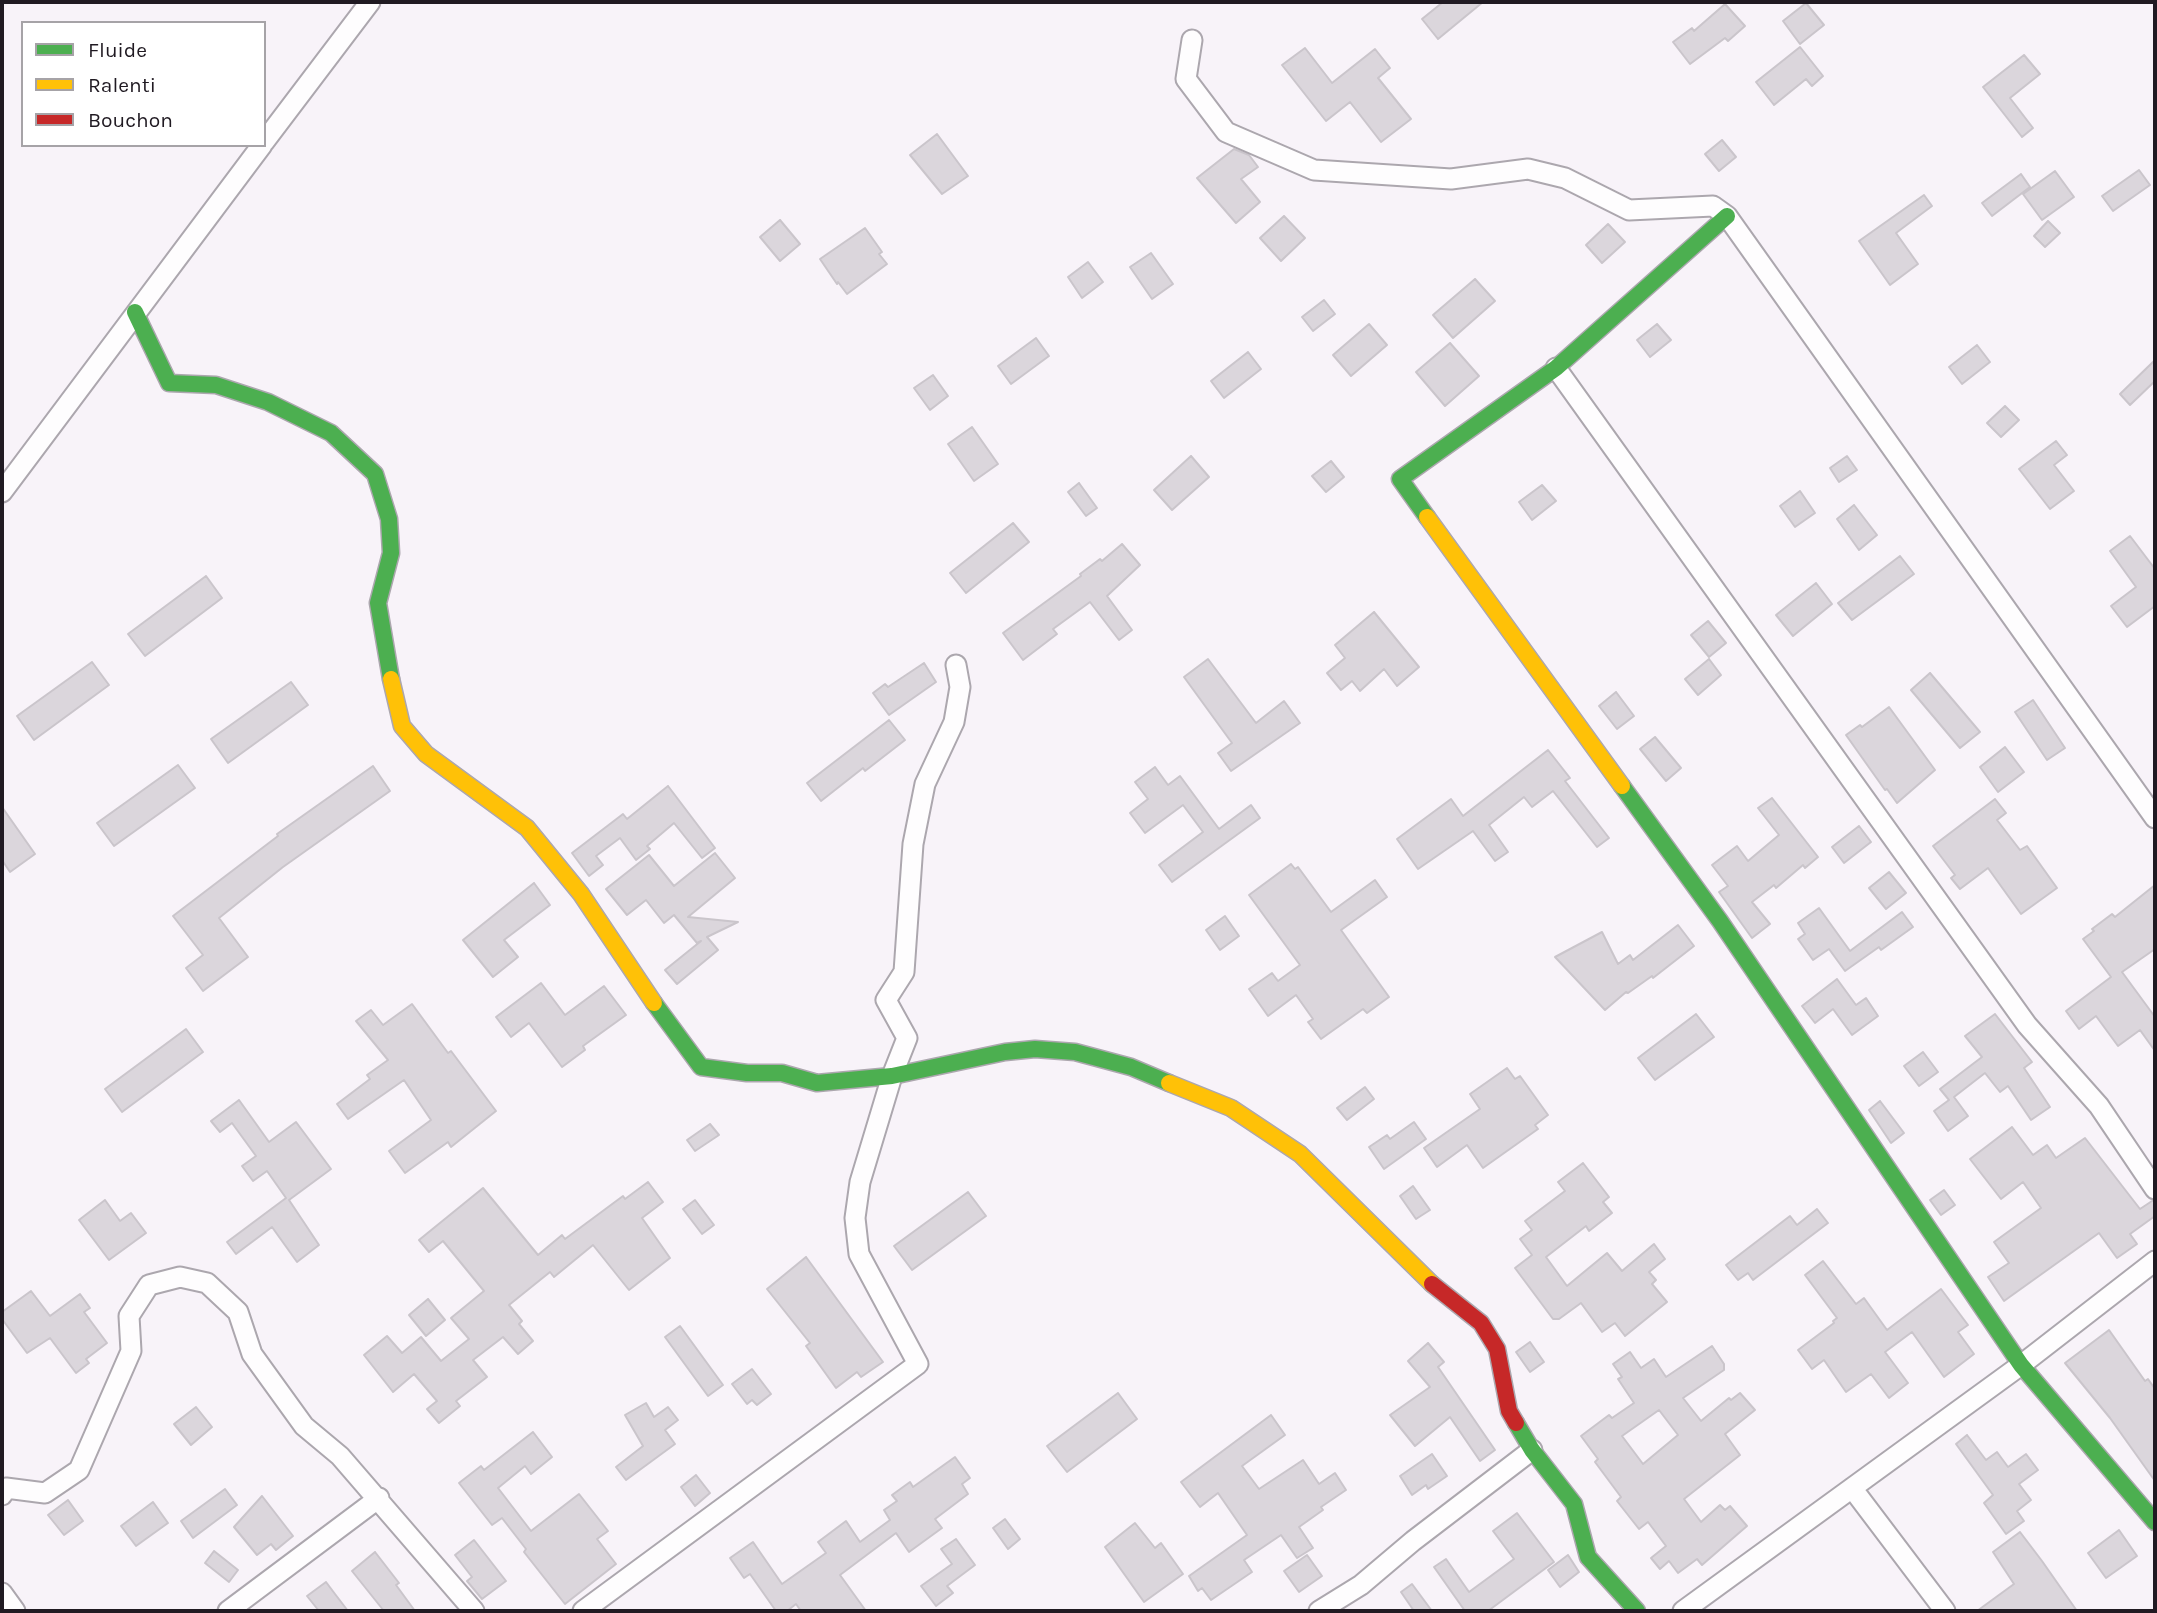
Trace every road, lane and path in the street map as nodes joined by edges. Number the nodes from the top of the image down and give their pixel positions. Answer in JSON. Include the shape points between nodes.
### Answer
{"nodes":[{"id":1,"x":370,"y":2,"type":"edge"},
{"id":2,"x":1192,"y":40,"type":"dead end"},
{"id":3,"x":266,"y":140,"type":"edge"},
{"id":4,"x":261,"y":147,"type":"edge"},
{"id":5,"x":1727,"y":216,"type":"junction"},
{"id":6,"x":135,"y":312,"type":"junction"},
{"id":7,"x":1556,"y":368,"type":"junction"},
{"id":8,"x":2,"y":492,"type":"edge"},
{"id":9,"x":956,"y":665,"type":"dead end"},
{"id":10,"x":2155,"y":818,"type":"edge"},
{"id":11,"x":892,"y":1076,"type":"junction"},
{"id":12,"x":2155,"y":1189,"type":"edge"},
{"id":13,"x":2155,"y":1261,"type":"edge"},
{"id":14,"x":2021,"y":1365,"type":"junction"},
{"id":15,"x":1532,"y":1450,"type":"junction"},
{"id":16,"x":1852,"y":1488,"type":"junction"},
{"id":17,"x":2,"y":1495,"type":"edge"},
{"id":18,"x":379,"y":1498,"type":"junction"},
{"id":19,"x":2154,"y":1517,"type":"edge"},
{"id":20,"x":2,"y":1593,"type":"edge"},
{"id":21,"x":15,"y":1611,"type":"edge"},
{"id":22,"x":228,"y":1611,"type":"edge"},
{"id":23,"x":474,"y":1611,"type":"edge"},
{"id":24,"x":583,"y":1611,"type":"edge"},
{"id":25,"x":1319,"y":1611,"type":"edge"},
{"id":26,"x":1637,"y":1611,"type":"edge"},
{"id":27,"x":1682,"y":1611,"type":"edge"},
{"id":28,"x":1945,"y":1611,"type":"edge"}],
"edges":[{"from":1,"to":3,"type":"street"},
{"from":2,"to":5,"type":"street","via":[[1186,79],[1226,132],[1314,170],[1451,180],[1528,169],[1565,178],[1629,210],[1713,206]]},
{"from":4,"to":6,"type":"street"},
{"from":5,"to":7,"type":"street"},
{"from":5,"to":10,"type":"street"},
{"from":6,"to":8,"type":"street"},
{"from":6,"to":11,"type":"street","via":[[169,383],[216,385],[268,402],[331,433],[375,474],[389,519],[391,553],[378,603],[402,726],[426,754],[527,828],[581,894],[701,1067],[782,1073],[817,1083]]},
{"from":7,"to":12,"type":"street","via":[[2027,1025],[2099,1106]]},
{"from":7,"to":14,"type":"street","via":[[1400,479],[1720,921]]},
{"from":9,"to":11,"type":"street","via":[[960,687],[954,722],[925,784],[913,844],[904,972],[886,1000],[907,1038]]},
{"from":11,"to":15,"type":"street","via":[[1005,1052],[1075,1052],[1131,1067],[1231,1108],[1300,1154],[1440,1292],[1481,1323],[1497,1349],[1509,1411]]},
{"from":11,"to":24,"type":"street","via":[[860,1182],[855,1218],[859,1254],[918,1364]]},
{"from":13,"to":14,"type":"street"},
{"from":14,"to":16,"type":"street"},
{"from":14,"to":19,"type":"street"},
{"from":15,"to":25,"type":"street","via":[[1361,1585]]},
{"from":15,"to":26,"type":"street","via":[[1574,1504],[1588,1557]]},
{"from":16,"to":27,"type":"street"},
{"from":16,"to":28,"type":"street"},
{"from":17,"to":18,"type":"street","via":[[6,1488],[45,1493],[79,1470],[131,1351],[129,1316],[149,1286],[180,1277],[207,1283],[238,1312],[252,1354],[304,1426]]},
{"from":18,"to":22,"type":"street"},
{"from":18,"to":23,"type":"street"},
{"from":20,"to":21,"type":"street"}]}
